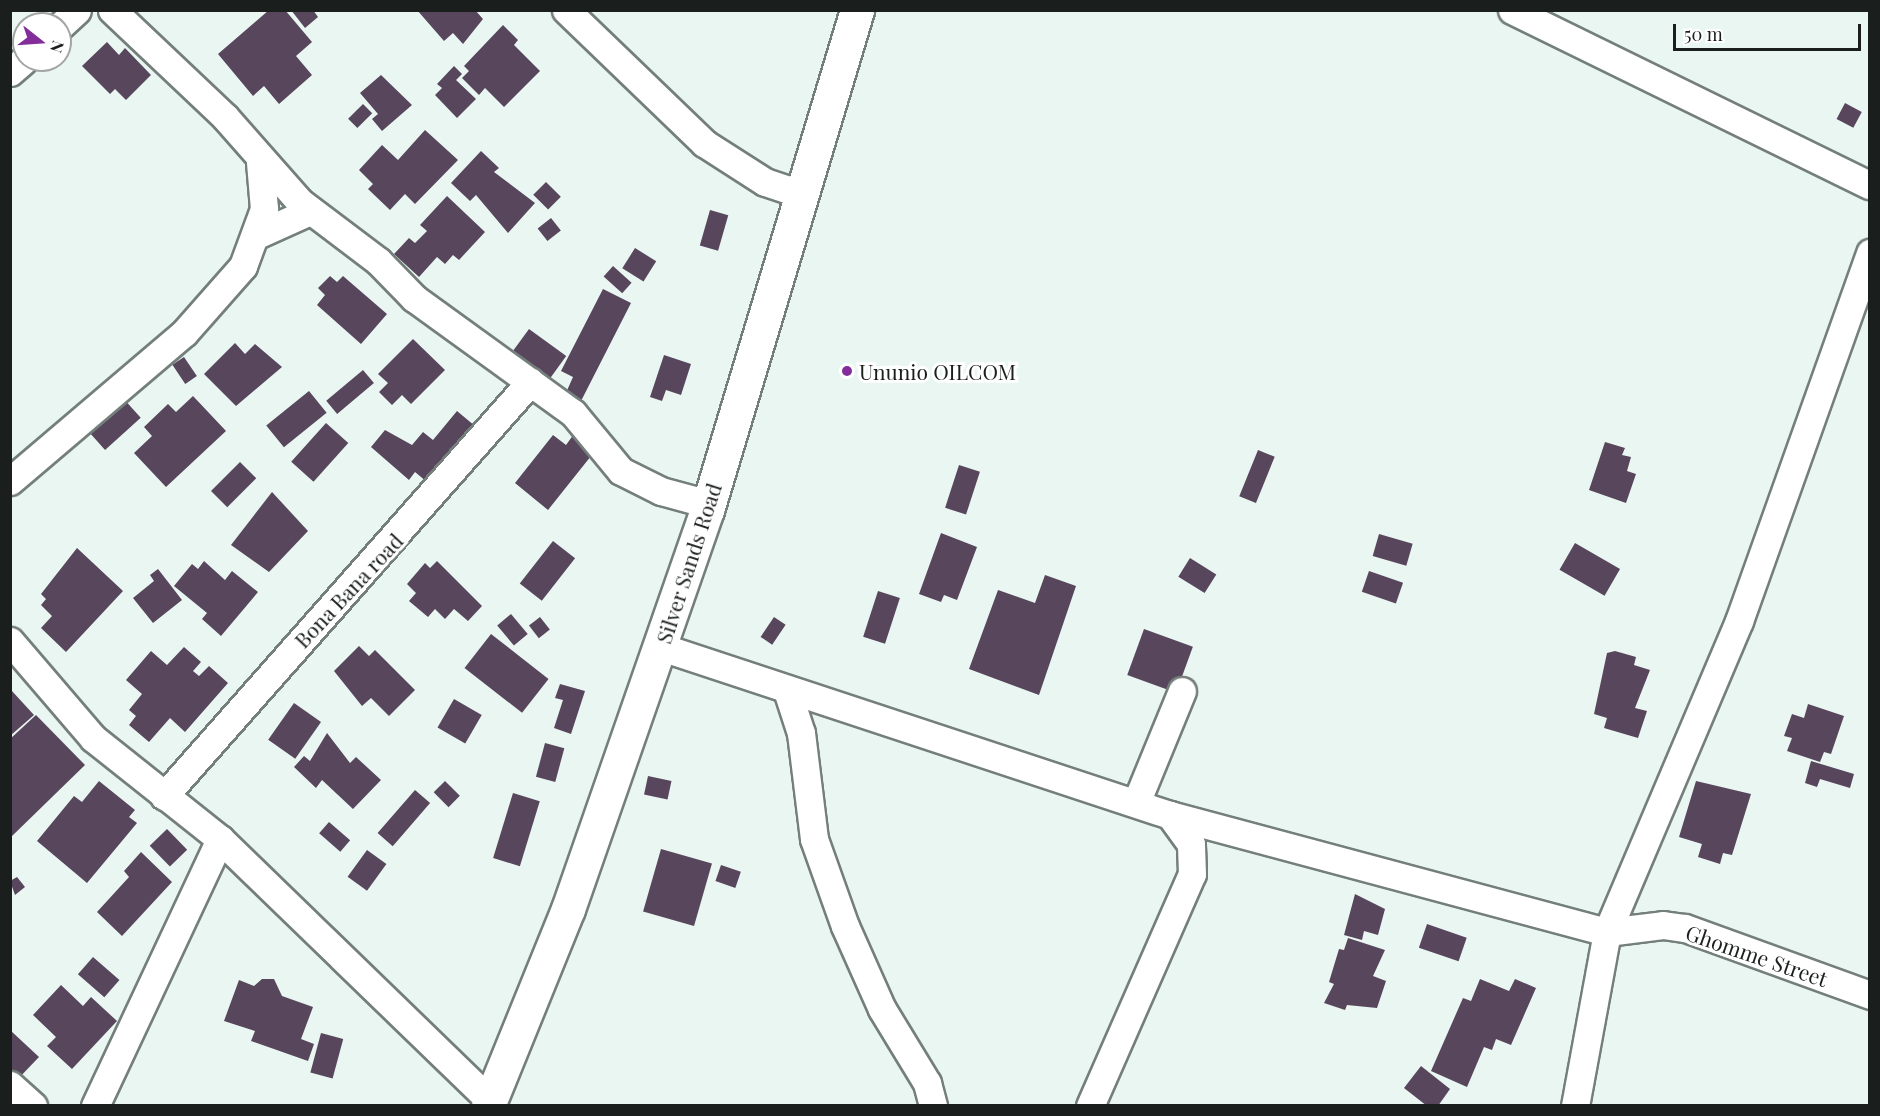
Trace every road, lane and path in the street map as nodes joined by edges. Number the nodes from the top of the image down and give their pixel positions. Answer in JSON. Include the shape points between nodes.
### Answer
{"nodes":[{"id":1,"x":112,"y":10,"type":"edge"},
{"id":2,"x":566,"y":10,"type":"edge"},
{"id":3,"x":857,"y":10,"type":"edge"},
{"id":4,"x":1512,"y":10,"type":"edge"},
{"id":5,"x":260,"y":162,"type":"junction"},
{"id":6,"x":1869,"y":185,"type":"edge"},
{"id":7,"x":804,"y":195,"type":"junction"},
{"id":8,"x":310,"y":211,"type":"junction"},
{"id":9,"x":259,"y":234,"type":"junction"},
{"id":10,"x":1869,"y":253,"type":"edge"},
{"id":11,"x":530,"y":382,"type":"junction"},
{"id":12,"x":10,"y":481,"type":"edge"},
{"id":13,"x":709,"y":504,"type":"junction"},
{"id":14,"x":10,"y":640,"type":"edge"},
{"id":15,"x":661,"y":647,"type":"junction"},
{"id":16,"x":787,"y":690,"type":"junction"},
{"id":17,"x":1182,"y":691,"type":"dead end"},
{"id":18,"x":164,"y":796,"type":"junction"},
{"id":19,"x":1136,"y":803,"type":"junction"},
{"id":20,"x":1170,"y":814,"type":"junction"},
{"id":21,"x":220,"y":839,"type":"junction"},
{"id":22,"x":1607,"y":932,"type":"junction"},
{"id":23,"x":1869,"y":995,"type":"edge"},
{"id":24,"x":10,"y":1085,"type":"edge"},
{"id":25,"x":489,"y":1103,"type":"edge"},
{"id":26,"x":33,"y":1106,"type":"edge"},
{"id":27,"x":95,"y":1106,"type":"edge"},
{"id":28,"x":933,"y":1106,"type":"edge"},
{"id":29,"x":1090,"y":1106,"type":"edge"},
{"id":30,"x":1575,"y":1106,"type":"edge"}],
"edges":[{"from":1,"to":5,"type":"street","via":[[225,117]]},
{"from":2,"to":7,"type":"street","via":[[704,144],[765,182]]},
{"from":3,"to":7,"type":"street","name":"Silver Sands Road"},
{"from":4,"to":6,"type":"street"},
{"from":5,"to":8,"type":"street"},
{"from":5,"to":9,"type":"street","via":[[264,209]]},
{"from":7,"to":13,"type":"street","name":"Silver Sands Road"},
{"from":8,"to":9,"type":"street"},
{"from":8,"to":11,"type":"street","via":[[378,261],[414,298]]},
{"from":9,"to":12,"type":"street","via":[[243,266],[184,333]]},
{"from":10,"to":22,"type":"street","via":[[1739,621]]},
{"from":11,"to":13,"type":"street","via":[[590,428],[621,471],[661,491]]},
{"from":11,"to":18,"type":"street","name":"Bona Bana road"},
{"from":13,"to":15,"type":"street","name":"Silver Sands Road"},
{"from":14,"to":18,"type":"street","via":[[93,738]]},
{"from":15,"to":16,"type":"street"},
{"from":15,"to":25,"type":"street","name":"Silver Sands Road","via":[[568,909]]},
{"from":16,"to":19,"type":"street"},
{"from":16,"to":28,"type":"street","via":[[801,733],[814,839],[844,926],[882,1009],[927,1083]]},
{"from":17,"to":19,"type":"street"},
{"from":18,"to":21,"type":"street"},
{"from":19,"to":20,"type":"street"},
{"from":20,"to":22,"type":"street"},
{"from":20,"to":29,"type":"street","via":[[1191,844],[1192,874]]},
{"from":21,"to":25,"type":"street"},
{"from":21,"to":27,"type":"street"},
{"from":22,"to":23,"type":"street","name":"Ghomme Street","via":[[1663,925],[1685,928]]},
{"from":22,"to":30,"type":"street"},
{"from":24,"to":26,"type":"street"}]}
